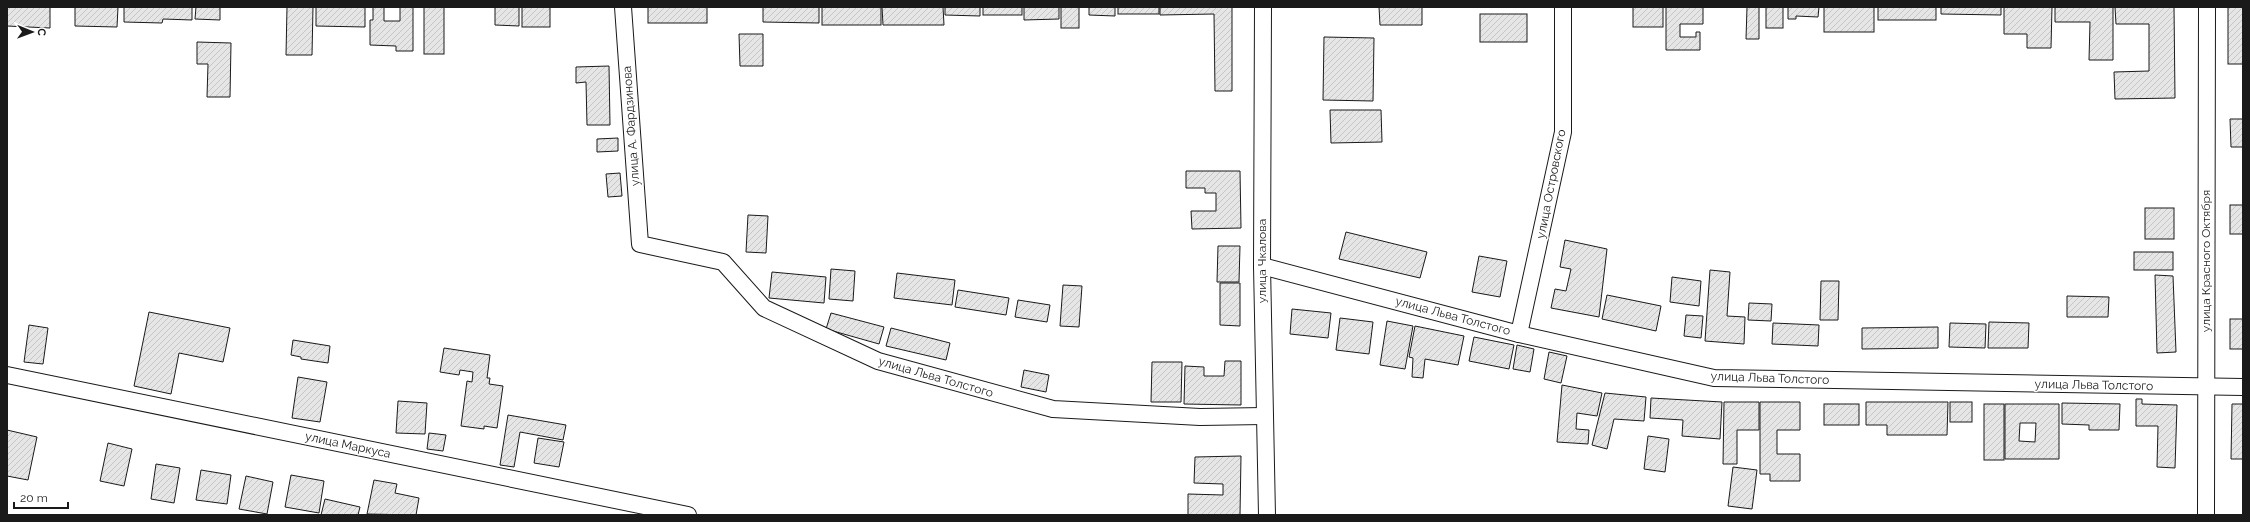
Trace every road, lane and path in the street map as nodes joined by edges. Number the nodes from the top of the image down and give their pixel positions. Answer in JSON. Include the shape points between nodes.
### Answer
{"nodes":[{"id":1,"x":623,"y":7,"type":"edge"},
{"id":2,"x":1262,"y":7,"type":"edge"},
{"id":3,"x":1563,"y":7,"type":"edge"},
{"id":4,"x":2207,"y":7,"type":"edge"},
{"id":5,"x":640,"y":244,"type":"joint"},
{"id":6,"x":1262,"y":266,"type":"junction"},
{"id":7,"x":1519,"y":334,"type":"junction"},
{"id":8,"x":7,"y":375,"type":"edge"},
{"id":9,"x":2205,"y":387,"type":"junction"},
{"id":10,"x":2243,"y":387,"type":"edge"},
{"id":11,"x":1264,"y":416,"type":"junction"},
{"id":12,"x":688,"y":515,"type":"edge"},
{"id":13,"x":1267,"y":515,"type":"edge"},
{"id":14,"x":2206,"y":515,"type":"edge"}],
"edges":[{"from":1,"to":5,"type":"street","name":"улица А. Фардзинова"},
{"from":2,"to":6,"type":"street","name":"улица Чкалова"},
{"from":3,"to":7,"type":"street","name":"улица Островского","via":[[1563,132]]},
{"from":4,"to":9,"type":"street","name":"улица Красного Октября"},
{"from":5,"to":11,"type":"street","name":"улица Льва Толстого","via":[[723,262],[764,308],[878,361],[1054,409],[1200,417]]},
{"from":6,"to":7,"type":"street","name":"улица Льва Толстого"},
{"from":6,"to":11,"type":"street","name":"улица Чкалова"},
{"from":7,"to":9,"type":"street","name":"улица Льва Толстого","via":[[1714,378]]},
{"from":8,"to":12,"type":"street","name":"улица Маркуса"},
{"from":9,"to":10,"type":"street","name":"улица Льва Толстого"},
{"from":9,"to":14,"type":"street","name":"улица Красного Октября"},
{"from":11,"to":13,"type":"street","name":"улица Чкалова"}]}
